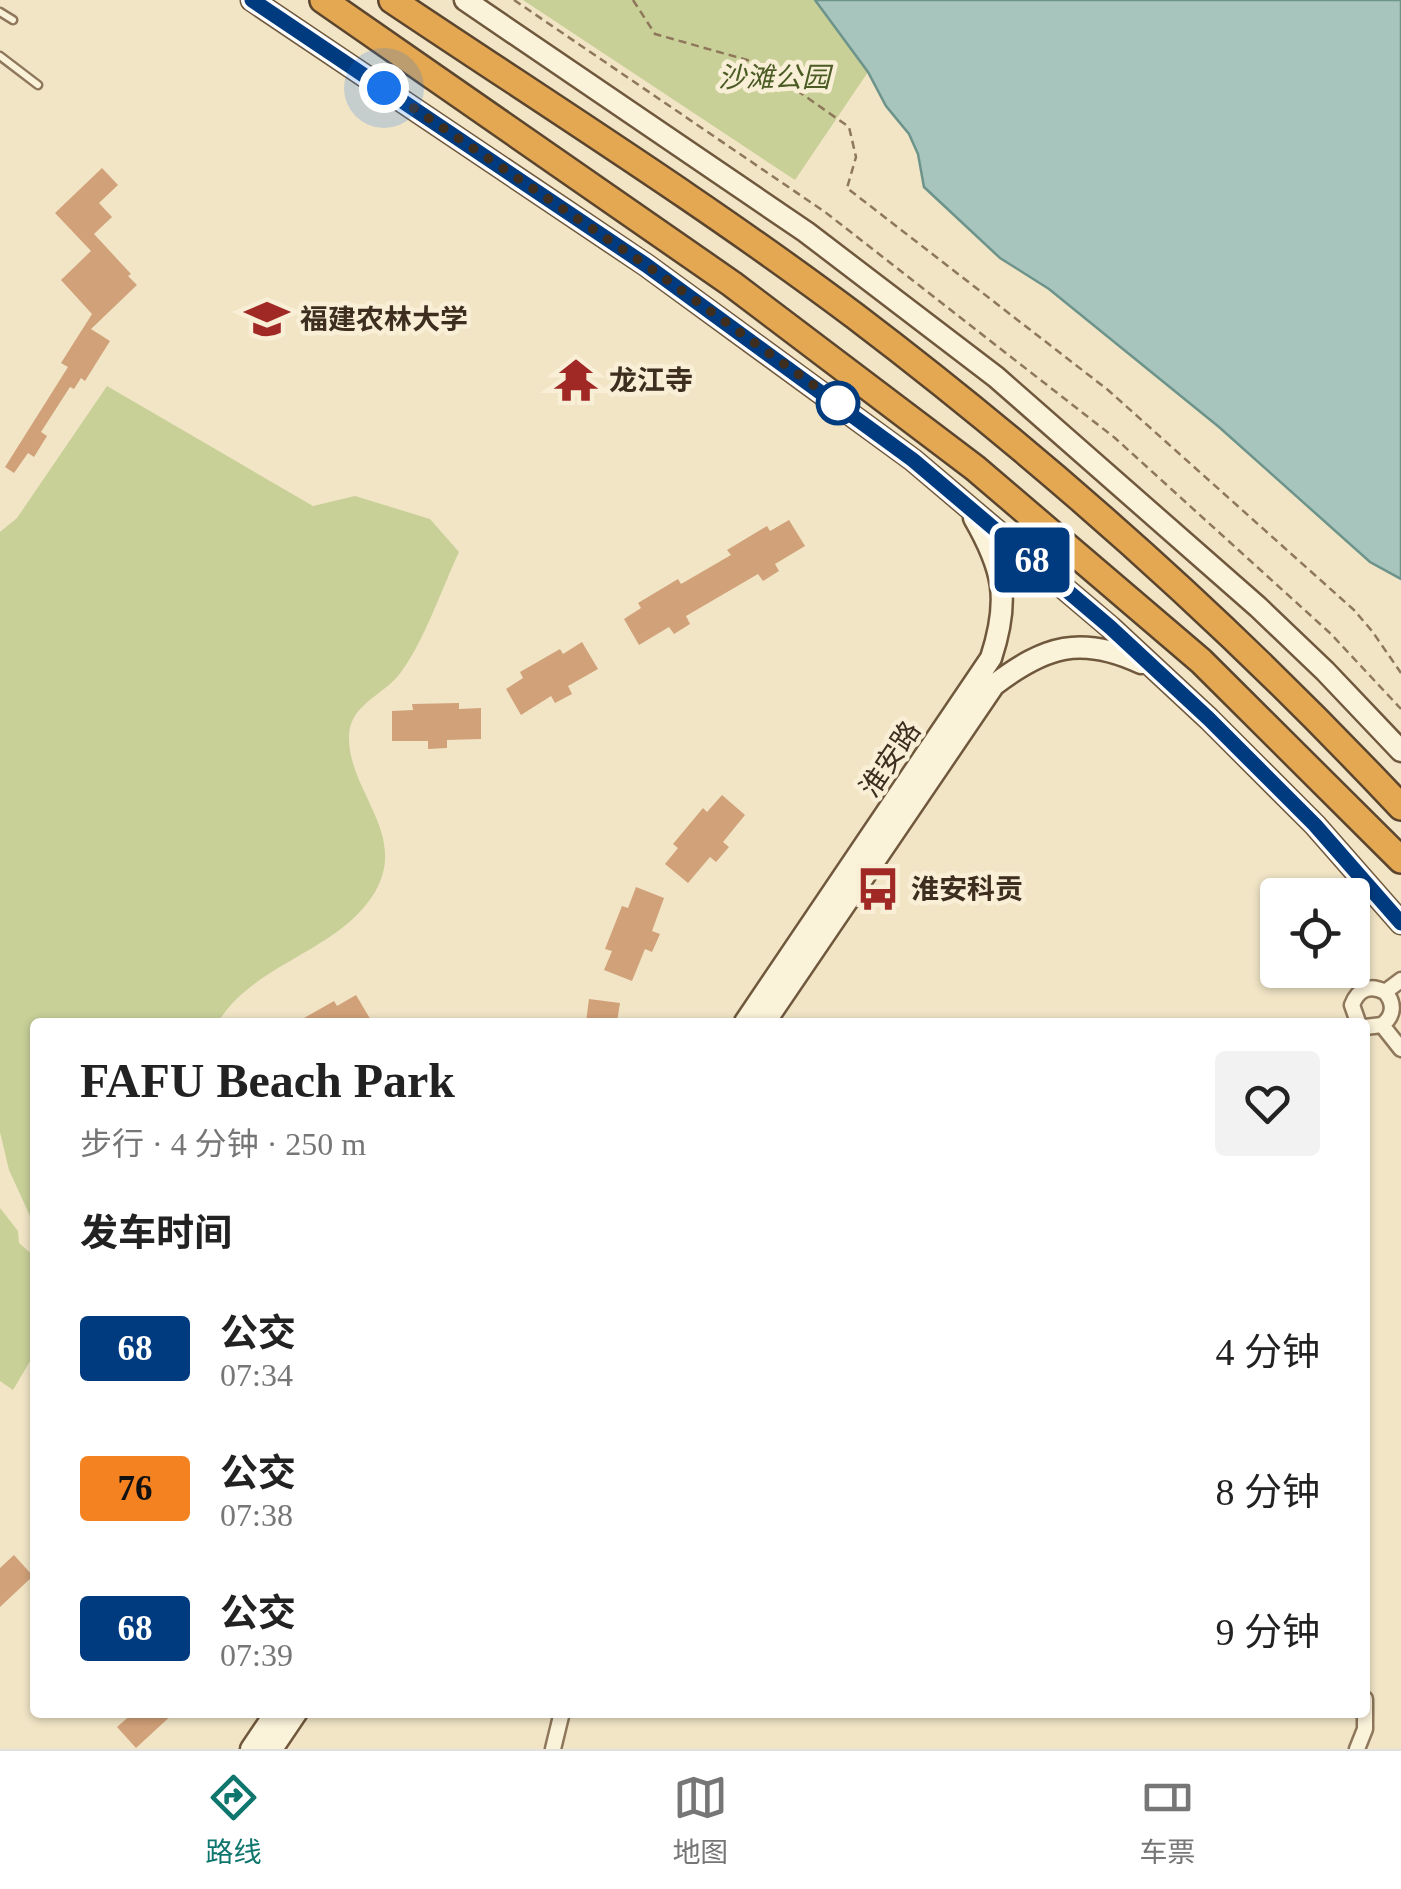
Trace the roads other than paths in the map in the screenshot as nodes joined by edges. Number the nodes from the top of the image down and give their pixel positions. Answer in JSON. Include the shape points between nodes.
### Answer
{"nodes":[{"id":1,"x":252,"y":0,"type":"edge"},
{"id":2,"x":323,"y":0,"type":"edge"},
{"id":3,"x":392,"y":0,"type":"edge"},
{"id":4,"x":465,"y":0,"type":"edge"},
{"id":5,"x":0,"y":12,"type":"edge"},
{"id":6,"x":13,"y":20,"type":"dead end"},
{"id":7,"x":0,"y":56,"type":"edge"},
{"id":8,"x":38,"y":84,"type":"dead end"},
{"id":9,"x":968,"y":508,"type":"junction"},
{"id":10,"x":1156,"y":670,"type":"junction"},
{"id":11,"x":1401,"y":751,"type":"edge"},
{"id":12,"x":1401,"y":807,"type":"edge"},
{"id":13,"x":1401,"y":860,"type":"edge"},
{"id":14,"x":1401,"y":923,"type":"edge"},
{"id":15,"x":1401,"y":980,"type":"edge"},
{"id":16,"x":1385,"y":992,"type":"junction"},
{"id":17,"x":748,"y":1018,"type":"edge"},
{"id":18,"x":769,"y":1018,"type":"edge"},
{"id":19,"x":1357,"y":1018,"type":"edge"},
{"id":20,"x":1382,"y":1026,"type":"junction"},
{"id":21,"x":1370,"y":1027,"type":"edge"},
{"id":22,"x":1401,"y":1049,"type":"edge"},
{"id":23,"x":272,"y":1718,"type":"edge"},
{"id":24,"x":293,"y":1718,"type":"edge"},
{"id":25,"x":561,"y":1718,"type":"edge"},
{"id":26,"x":1365,"y":1718,"type":"edge"},
{"id":27,"x":251,"y":1749,"type":"edge"},
{"id":28,"x":272,"y":1749,"type":"edge"},
{"id":29,"x":554,"y":1749,"type":"edge"},
{"id":30,"x":1356,"y":1749,"type":"edge"}],
"edges":[{"from":1,"to":9,"type":"main road","via":[[646,265],[876,430]]},
{"from":2,"to":13,"type":"highway","via":[[732,284],[974,468],[1201,662]]},
{"from":3,"to":12,"type":"highway","via":[[855,317],[1113,527],[1263,665]]},
{"from":4,"to":11,"type":"main road","via":[[806,232],[996,376],[1258,607]]},
{"from":5,"to":6,"type":"lane"},
{"from":7,"to":8,"type":"lane"},
{"from":9,"to":10,"type":"main road"},
{"from":9,"to":17,"type":"main road","name":"淮安路","via":[[1002,584],[991,658]]},
{"from":10,"to":14,"type":"main road","via":[[1315,825]]},
{"from":10,"to":18,"type":"main road","name":"淮安路","via":[[1110,651],[1058,648],[994,685]]},
{"from":15,"to":16,"type":"street"},
{"from":16,"to":19,"type":"street","via":[[1358,992],[1352,1005]]},
{"from":16,"to":20,"type":"street","via":[[1393,1010]]},
{"from":20,"to":21,"type":"street"},
{"from":20,"to":22,"type":"street"},
{"from":23,"to":27,"type":"main road"},
{"from":24,"to":28,"type":"main road"},
{"from":25,"to":29,"type":"street"},
{"from":26,"to":30,"type":"street"}]}
